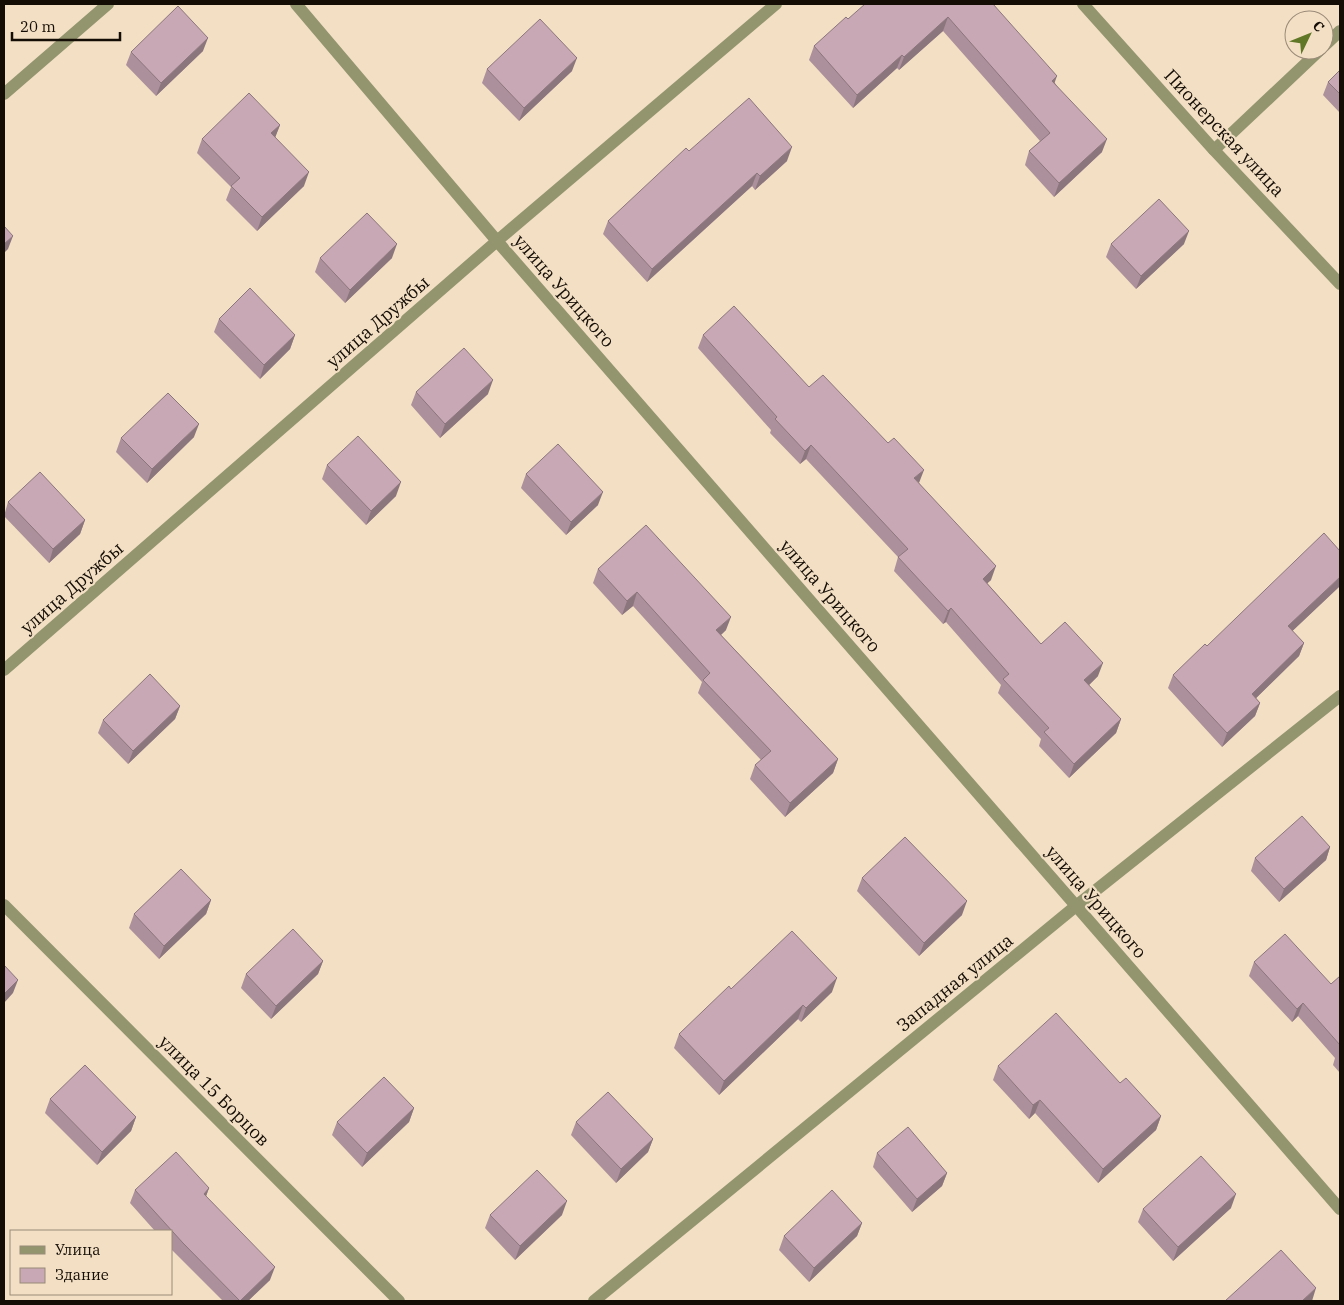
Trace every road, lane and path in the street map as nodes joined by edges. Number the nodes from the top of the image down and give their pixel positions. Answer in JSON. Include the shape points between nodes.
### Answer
{"nodes":[{"id":1,"x":108,"y":4,"type":"edge"},
{"id":2,"x":296,"y":4,"type":"edge"},
{"id":3,"x":776,"y":4,"type":"edge"},
{"id":4,"x":1084,"y":4,"type":"edge"},
{"id":5,"x":1309,"y":60,"type":"edge"},
{"id":6,"x":4,"y":94,"type":"edge"},
{"id":7,"x":1214,"y":150,"type":"junction"},
{"id":8,"x":498,"y":241,"type":"junction"},
{"id":9,"x":1340,"y":284,"type":"edge"},
{"id":10,"x":4,"y":670,"type":"edge"},
{"id":11,"x":1340,"y":696,"type":"edge"},
{"id":12,"x":4,"y":905,"type":"edge"},
{"id":13,"x":1076,"y":906,"type":"junction"},
{"id":14,"x":1340,"y":1209,"type":"edge"},
{"id":15,"x":399,"y":1301,"type":"edge"},
{"id":16,"x":594,"y":1301,"type":"edge"}],
"edges":[{"from":1,"to":6,"type":"street"},
{"from":2,"to":8,"type":"street","name":"улица Урицкого"},
{"from":3,"to":8,"type":"street","name":"улица Дружбы"},
{"from":4,"to":7,"type":"street","name":"Пионерская улица"},
{"from":5,"to":7,"type":"street"},
{"from":7,"to":9,"type":"street","name":"Пионерская улица"},
{"from":8,"to":10,"type":"street","name":"улица Дружбы"},
{"from":8,"to":13,"type":"street","name":"улица Урицкого"},
{"from":11,"to":13,"type":"street","name":"Западная улица"},
{"from":12,"to":15,"type":"street","name":"улица 15 Борцов"},
{"from":13,"to":14,"type":"street","name":"улица Урицкого"},
{"from":13,"to":16,"type":"street","name":"Западная улица"}]}
